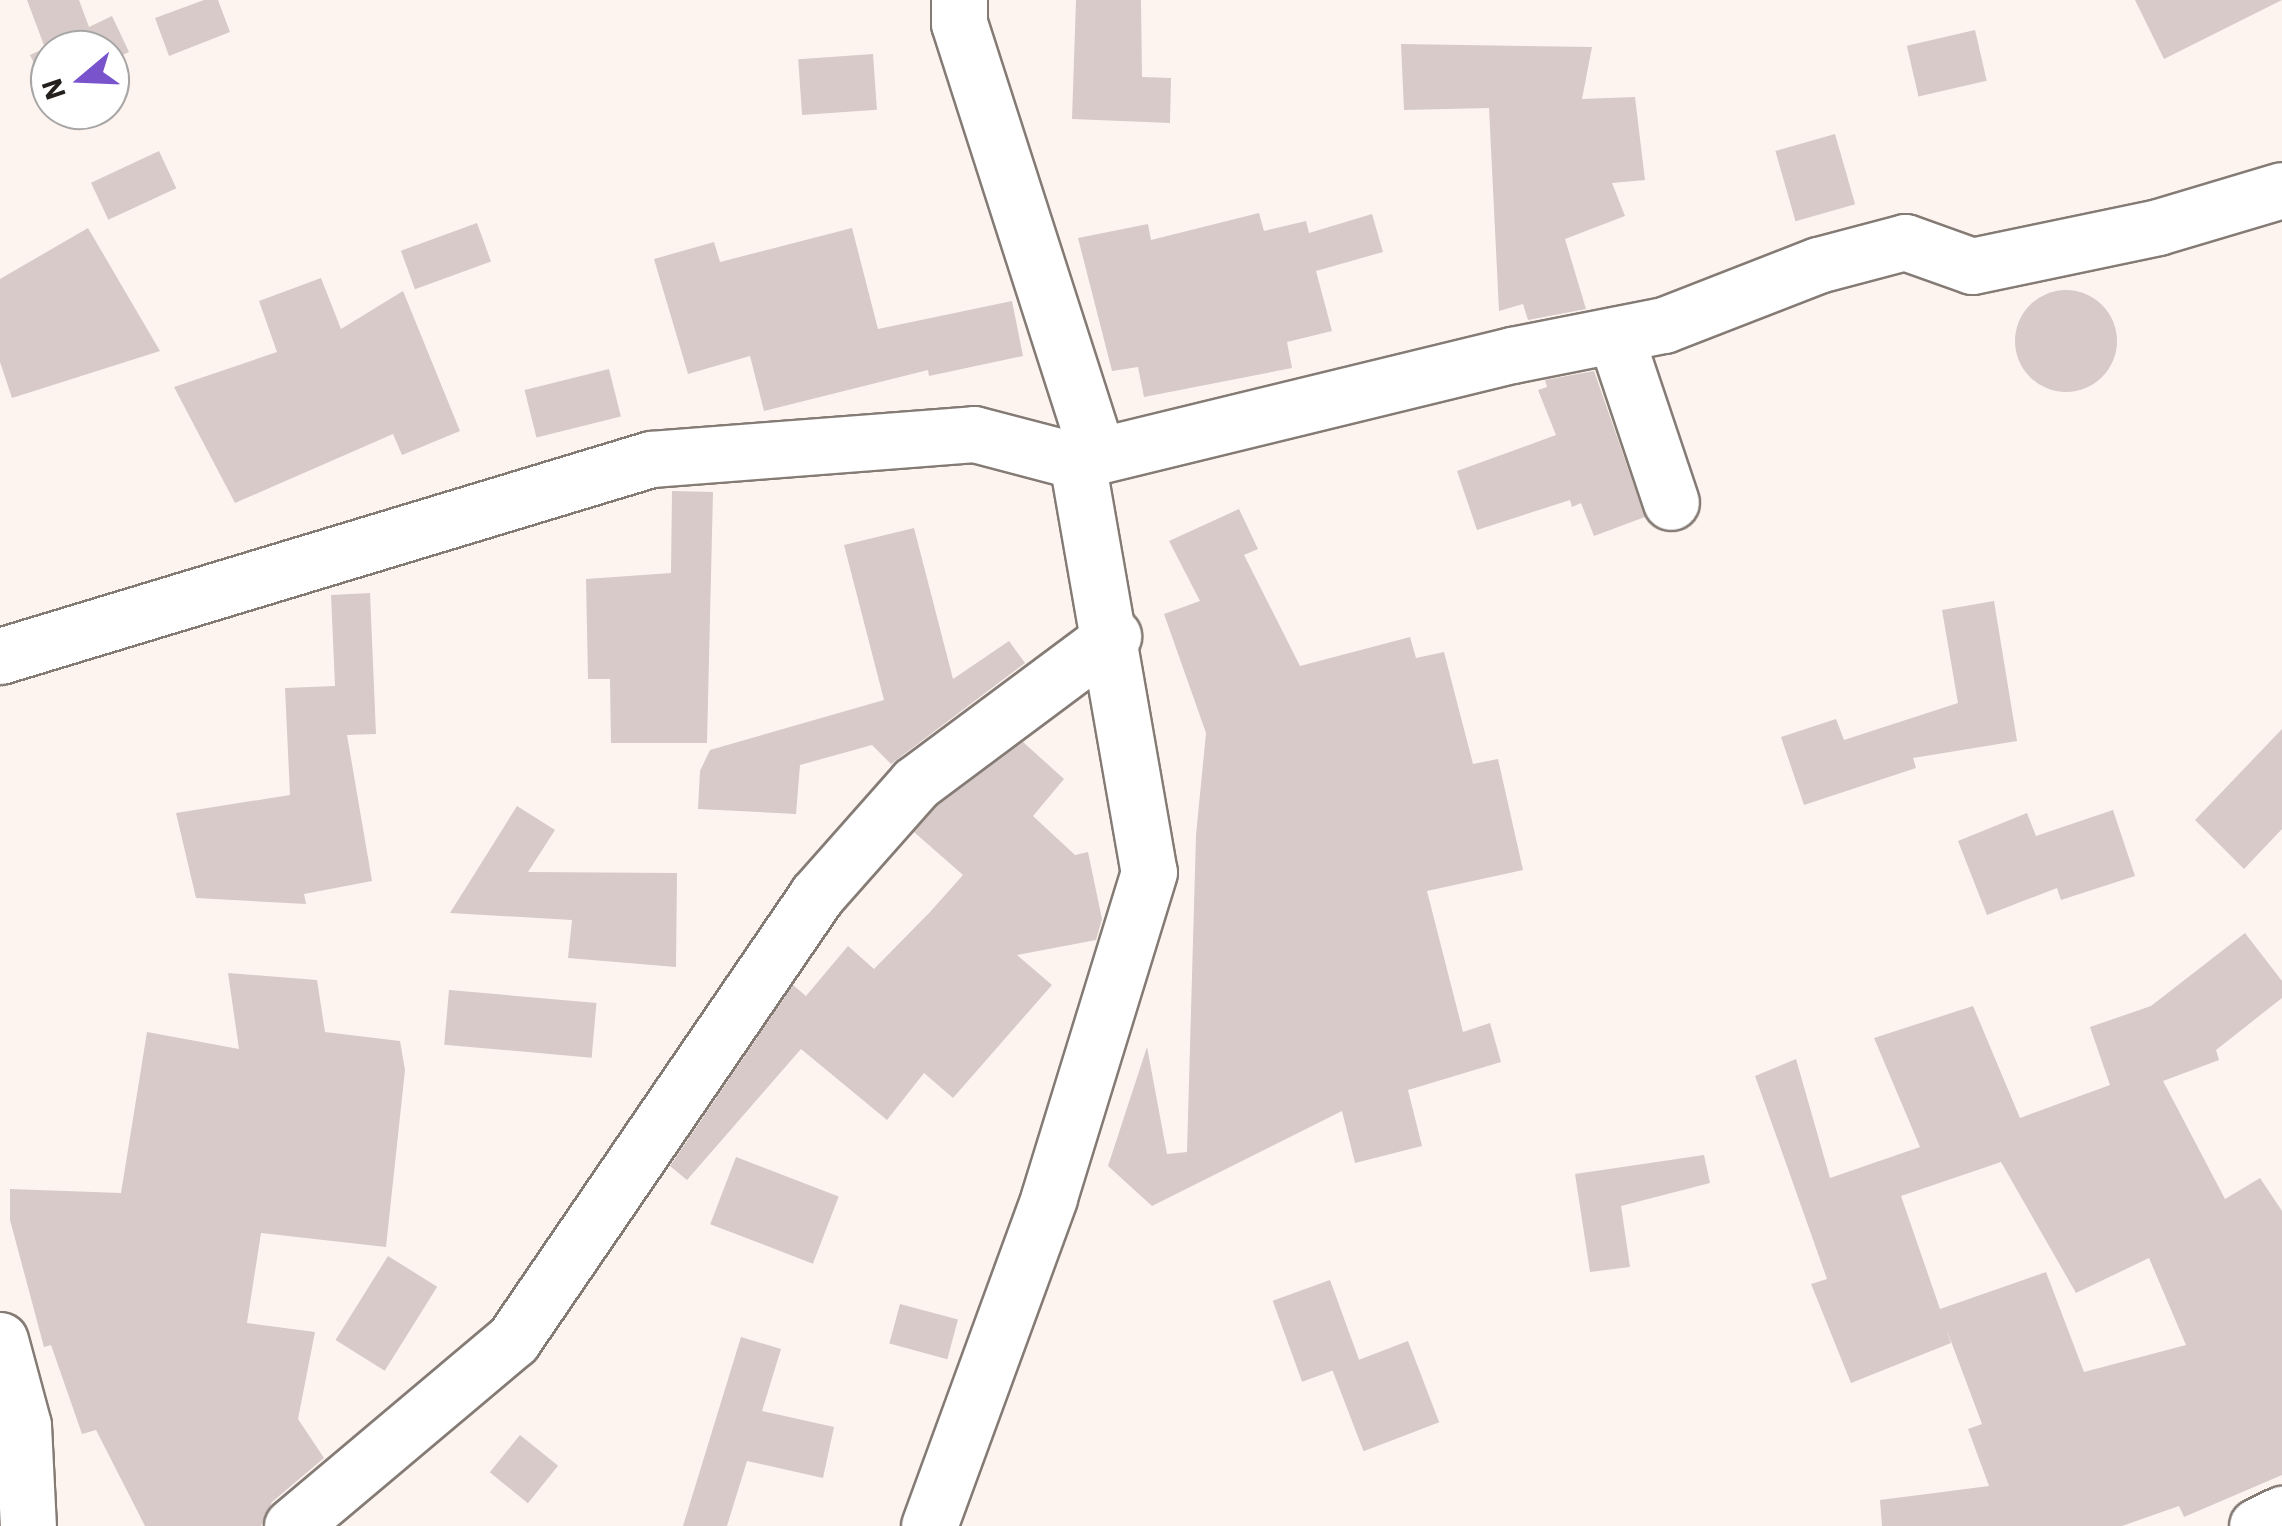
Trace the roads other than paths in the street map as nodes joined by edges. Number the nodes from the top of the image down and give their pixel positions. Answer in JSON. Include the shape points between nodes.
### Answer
{"nodes":[{"id":1,"x":959,"y":0,"type":"edge"},
{"id":2,"x":2282,"y":190,"type":"edge"},
{"id":3,"x":1615,"y":335,"type":"junction"},
{"id":4,"x":1088,"y":458,"type":"junction"},
{"id":5,"x":1671,"y":502,"type":"dead end"},
{"id":6,"x":1112,"y":636,"type":"junction"},
{"id":7,"x":0,"y":656,"type":"edge"},
{"id":8,"x":0,"y":1340,"type":"edge"},
{"id":9,"x":2282,"y":1514,"type":"edge"},
{"id":10,"x":28,"y":1526,"type":"edge"},
{"id":11,"x":292,"y":1526,"type":"edge"},
{"id":12,"x":929,"y":1526,"type":"edge"},
{"id":13,"x":2256,"y":1526,"type":"edge"}],
"edges":[{"from":1,"to":4,"type":"street","via":[[959,23]]},
{"from":2,"to":3,"type":"street","via":[[2158,227],[1972,266],[1905,242],[1818,265],[1664,325]]},
{"from":3,"to":4,"type":"street"},
{"from":3,"to":5,"type":"street"},
{"from":4,"to":6,"type":"street"},
{"from":4,"to":7,"type":"street","via":[[974,434],[651,459]]},
{"from":6,"to":11,"type":"street","via":[[916,782],[817,895],[512,1340]]},
{"from":6,"to":12,"type":"street","via":[[1149,872],[1049,1198]]},
{"from":8,"to":10,"type":"street","via":[[23,1425]]},
{"from":9,"to":13,"type":"street"}]}
